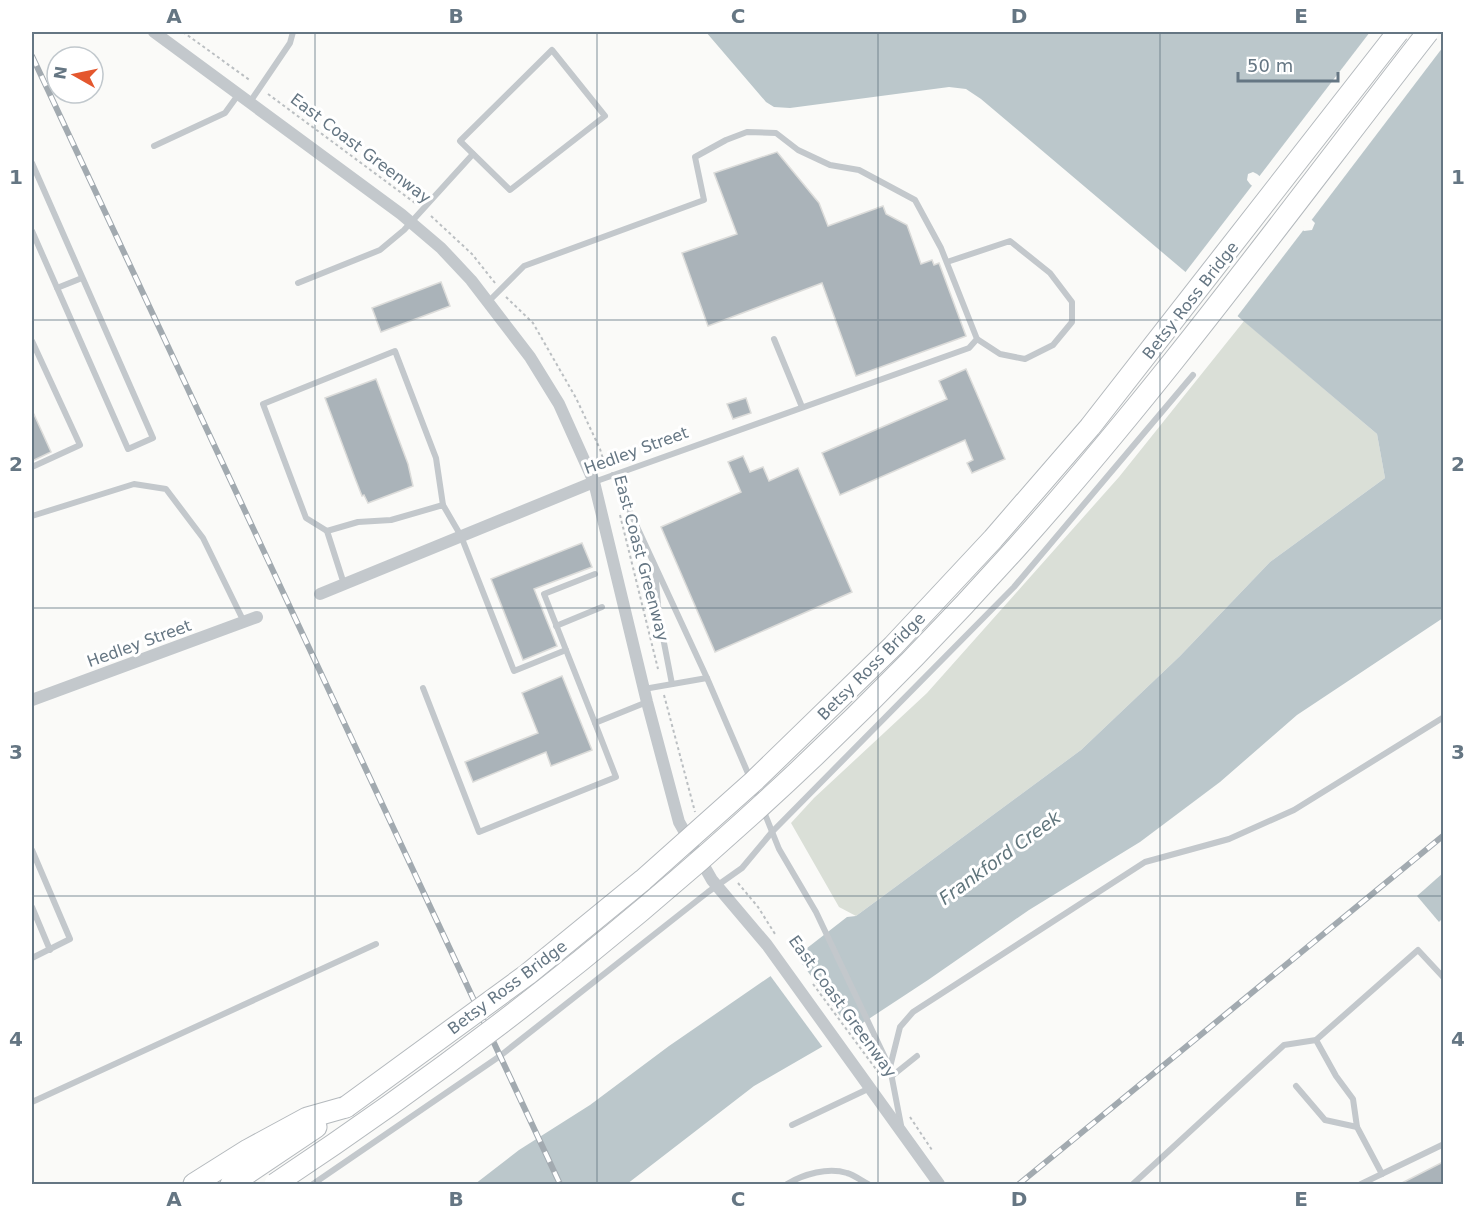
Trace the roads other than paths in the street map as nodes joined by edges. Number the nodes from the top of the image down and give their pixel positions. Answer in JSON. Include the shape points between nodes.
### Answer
{"nodes":[{"id":1,"x":154,"y":32,"type":"edge"},
{"id":2,"x":293,"y":32,"type":"edge"},
{"id":3,"x":1398,"y":32,"type":"edge"},
{"id":4,"x":1428,"y":32,"type":"edge"},
{"id":5,"x":238,"y":94,"type":"junction"},
{"id":6,"x":249,"y":102,"type":"junction"},
{"id":7,"x":153,"y":147,"type":"dead end"},
{"id":8,"x":473,"y":154,"type":"junction"},
{"id":9,"x":32,"y":163,"type":"edge"},
{"id":10,"x":410,"y":222,"type":"junction"},
{"id":11,"x":32,"y":231,"type":"edge"},
{"id":12,"x":947,"y":262,"type":"junction"},
{"id":13,"x":82,"y":278,"type":"junction"},
{"id":14,"x":298,"y":283,"type":"dead end"},
{"id":15,"x":57,"y":288,"type":"junction"},
{"id":16,"x":488,"y":302,"type":"junction"},
{"id":17,"x":774,"y":339,"type":"dead end"},
{"id":18,"x":977,"y":339,"type":"junction"},
{"id":19,"x":32,"y":341,"type":"edge"},
{"id":20,"x":1193,"y":375,"type":"dead end"},
{"id":21,"x":802,"y":407,"type":"junction"},
{"id":22,"x":32,"y":467,"type":"edge"},
{"id":23,"x":610,"y":476,"type":"junction"},
{"id":24,"x":594,"y":482,"type":"junction"},
{"id":25,"x":442,"y":505,"type":"junction"},
{"id":26,"x":32,"y":516,"type":"edge"},
{"id":27,"x":327,"y":531,"type":"junction"},
{"id":28,"x":461,"y":536,"type":"junction"},
{"id":29,"x":654,"y":565,"type":"junction"},
{"id":30,"x":595,"y":574,"type":"dead end"},
{"id":31,"x":344,"y":584,"type":"junction"},
{"id":32,"x":320,"y":594,"type":"dead end"},
{"id":33,"x":602,"y":607,"type":"dead end"},
{"id":34,"x":257,"y":617,"type":"dead end"},
{"id":35,"x":244,"y":622,"type":"junction"},
{"id":36,"x":556,"y":626,"type":"junction"},
{"id":37,"x":566,"y":650,"type":"junction"},
{"id":38,"x":707,"y":678,"type":"junction"},
{"id":39,"x":672,"y":684,"type":"junction"},
{"id":40,"x":423,"y":688,"type":"dead end"},
{"id":41,"x":644,"y":689,"type":"junction"},
{"id":42,"x":32,"y":700,"type":"edge"},
{"id":43,"x":647,"y":702,"type":"junction"},
{"id":44,"x":1443,"y":717,"type":"edge"},
{"id":45,"x":595,"y":723,"type":"junction"},
{"id":46,"x":772,"y":832,"type":"junction"},
{"id":47,"x":32,"y":850,"type":"edge"},
{"id":48,"x":717,"y":886,"type":"junction"},
{"id":49,"x":32,"y":907,"type":"edge"},
{"id":50,"x":376,"y":944,"type":"dead end"},
{"id":51,"x":50,"y":950,"type":"junction"},
{"id":52,"x":32,"y":958,"type":"edge"},
{"id":53,"x":1443,"y":978,"type":"edge"},
{"id":54,"x":1316,"y":1040,"type":"junction"},
{"id":55,"x":917,"y":1056,"type":"dead end"},
{"id":56,"x":890,"y":1068,"type":"junction"},
{"id":57,"x":892,"y":1076,"type":"junction"},
{"id":58,"x":1296,"y":1086,"type":"dead end"},
{"id":59,"x":871,"y":1088,"type":"junction"},
{"id":60,"x":32,"y":1102,"type":"edge"},
{"id":61,"x":346,"y":1107,"type":"junction"},
{"id":62,"x":792,"y":1125,"type":"dead end"},
{"id":63,"x":1357,"y":1127,"type":"junction"},
{"id":64,"x":902,"y":1132,"type":"junction"},
{"id":65,"x":1443,"y":1144,"type":"edge"},
{"id":66,"x":1382,"y":1174,"type":"junction"},
{"id":67,"x":275,"y":1184,"type":"edge"},
{"id":68,"x":194,"y":1185,"type":"edge"},
{"id":69,"x":231,"y":1185,"type":"edge"},
{"id":70,"x":313,"y":1185,"type":"edge"},
{"id":71,"x":787,"y":1185,"type":"edge"},
{"id":72,"x":868,"y":1185,"type":"edge"},
{"id":73,"x":939,"y":1185,"type":"edge"},
{"id":74,"x":1133,"y":1185,"type":"edge"},
{"id":75,"x":1361,"y":1185,"type":"edge"}],
"edges":[{"from":1,"to":5,"type":"street"},
{"from":2,"to":6,"type":"lane","via":[[290,43]]},
{"from":3,"to":61,"type":"highway","name":"Betsy Ross Bridge","bridge":true,"via":[[1096,419],[993,539],[893,646],[754,781],[643,880],[528,974]]},
{"from":4,"to":67,"type":"highway","name":"Betsy Ross Bridge","bridge":true,"via":[[1107,442],[985,582],[873,699],[741,825],[593,952],[445,1066]]},
{"from":5,"to":6,"type":"street"},
{"from":5,"to":7,"type":"lane","via":[[225,112]]},
{"from":6,"to":10,"type":"street"},
{"from":8,"to":8,"type":"lane","via":[[510,190],[605,116],[552,50],[460,141]]},
{"from":8,"to":10,"type":"lane"},
{"from":9,"to":13,"type":"lane"},
{"from":10,"to":14,"type":"lane","via":[[380,250]]},
{"from":10,"to":16,"type":"street","via":[[441,248]]},
{"from":11,"to":15,"type":"lane"},
{"from":12,"to":16,"type":"lane","via":[[915,200],[859,170],[830,165],[798,150],[776,133],[747,132],[695,157],[704,200],[524,266]]},
{"from":12,"to":18,"type":"lane"},
{"from":12,"to":18,"type":"lane","via":[[1010,241],[1050,273],[1072,302],[1072,322],[1059,338],[1025,358],[1000,354]]},
{"from":13,"to":15,"type":"lane"},
{"from":13,"to":15,"type":"lane","via":[[153,438],[128,449]]},
{"from":16,"to":24,"type":"street","via":[[530,357],[559,404]]},
{"from":17,"to":21,"type":"lane"},
{"from":18,"to":21,"type":"lane","name":"Hedley Street","via":[[969,348]]},
{"from":19,"to":22,"type":"lane","via":[[80,445]]},
{"from":20,"to":46,"type":"lane","via":[[1014,587]]},
{"from":21,"to":23,"type":"lane","name":"Hedley Street"},
{"from":23,"to":24,"type":"lane","name":"Hedley Street"},
{"from":23,"to":29,"type":"lane"},
{"from":24,"to":28,"type":"street","name":"Hedley Street"},
{"from":24,"to":41,"type":"street"},
{"from":25,"to":27,"type":"lane","via":[[392,520],[358,522]]},
{"from":25,"to":27,"type":"lane","via":[[436,458],[395,351],[263,404],[306,518]]},
{"from":25,"to":28,"type":"lane"},
{"from":26,"to":35,"type":"lane","via":[[134,484],[166,489],[203,538]]},
{"from":27,"to":31,"type":"lane"},
{"from":28,"to":31,"type":"street","name":"Hedley Street"},
{"from":28,"to":37,"type":"lane","via":[[514,671]]},
{"from":29,"to":38,"type":"lane"},
{"from":29,"to":39,"type":"lane"},
{"from":30,"to":36,"type":"lane","via":[[544,594]]},
{"from":31,"to":32,"type":"street","name":"Hedley Street"},
{"from":33,"to":36,"type":"lane"},
{"from":34,"to":35,"type":"street","name":"Hedley Street"},
{"from":35,"to":42,"type":"street","name":"Hedley Street"},
{"from":36,"to":37,"type":"lane"},
{"from":37,"to":45,"type":"lane"},
{"from":38,"to":39,"type":"lane"},
{"from":38,"to":46,"type":"lane"},
{"from":39,"to":41,"type":"lane"},
{"from":40,"to":45,"type":"lane","via":[[479,832],[616,777]]},
{"from":41,"to":43,"type":"street"},
{"from":43,"to":45,"type":"lane"},
{"from":43,"to":48,"type":"street","via":[[679,822]]},
{"from":44,"to":56,"type":"lane","via":[[1294,810],[1229,840],[1145,862],[913,1012],[900,1027]]},
{"from":46,"to":48,"type":"lane","via":[[742,868]]},
{"from":46,"to":56,"type":"lane","via":[[816,912]]},
{"from":47,"to":51,"type":"lane","via":[[70,939]]},
{"from":48,"to":59,"type":"street","via":[[767,945]]},
{"from":48,"to":70,"type":"lane","via":[[500,1056]]},
{"from":49,"to":51,"type":"lane"},
{"from":50,"to":60,"type":"lane"},
{"from":51,"to":52,"type":"lane"},
{"from":53,"to":54,"type":"lane","via":[[1418,950]]},
{"from":54,"to":63,"type":"lane","via":[[1353,1099]]},
{"from":54,"to":74,"type":"lane","via":[[1284,1045]]},
{"from":55,"to":57,"type":"lane"},
{"from":56,"to":57,"type":"lane"},
{"from":57,"to":64,"type":"lane"},
{"from":58,"to":63,"type":"lane","via":[[1325,1120]]},
{"from":59,"to":62,"type":"lane"},
{"from":59,"to":64,"type":"street"},
{"from":61,"to":68,"type":"highway","via":[[307,1118]]},
{"from":61,"to":69,"type":"highway","name":"Betsy Ross Bridge"},
{"from":63,"to":66,"type":"lane"},
{"from":64,"to":73,"type":"street"},
{"from":65,"to":66,"type":"lane"},
{"from":66,"to":75,"type":"lane"},
{"from":71,"to":72,"type":"lane","via":[[829,1170],[848,1173]]}]}
